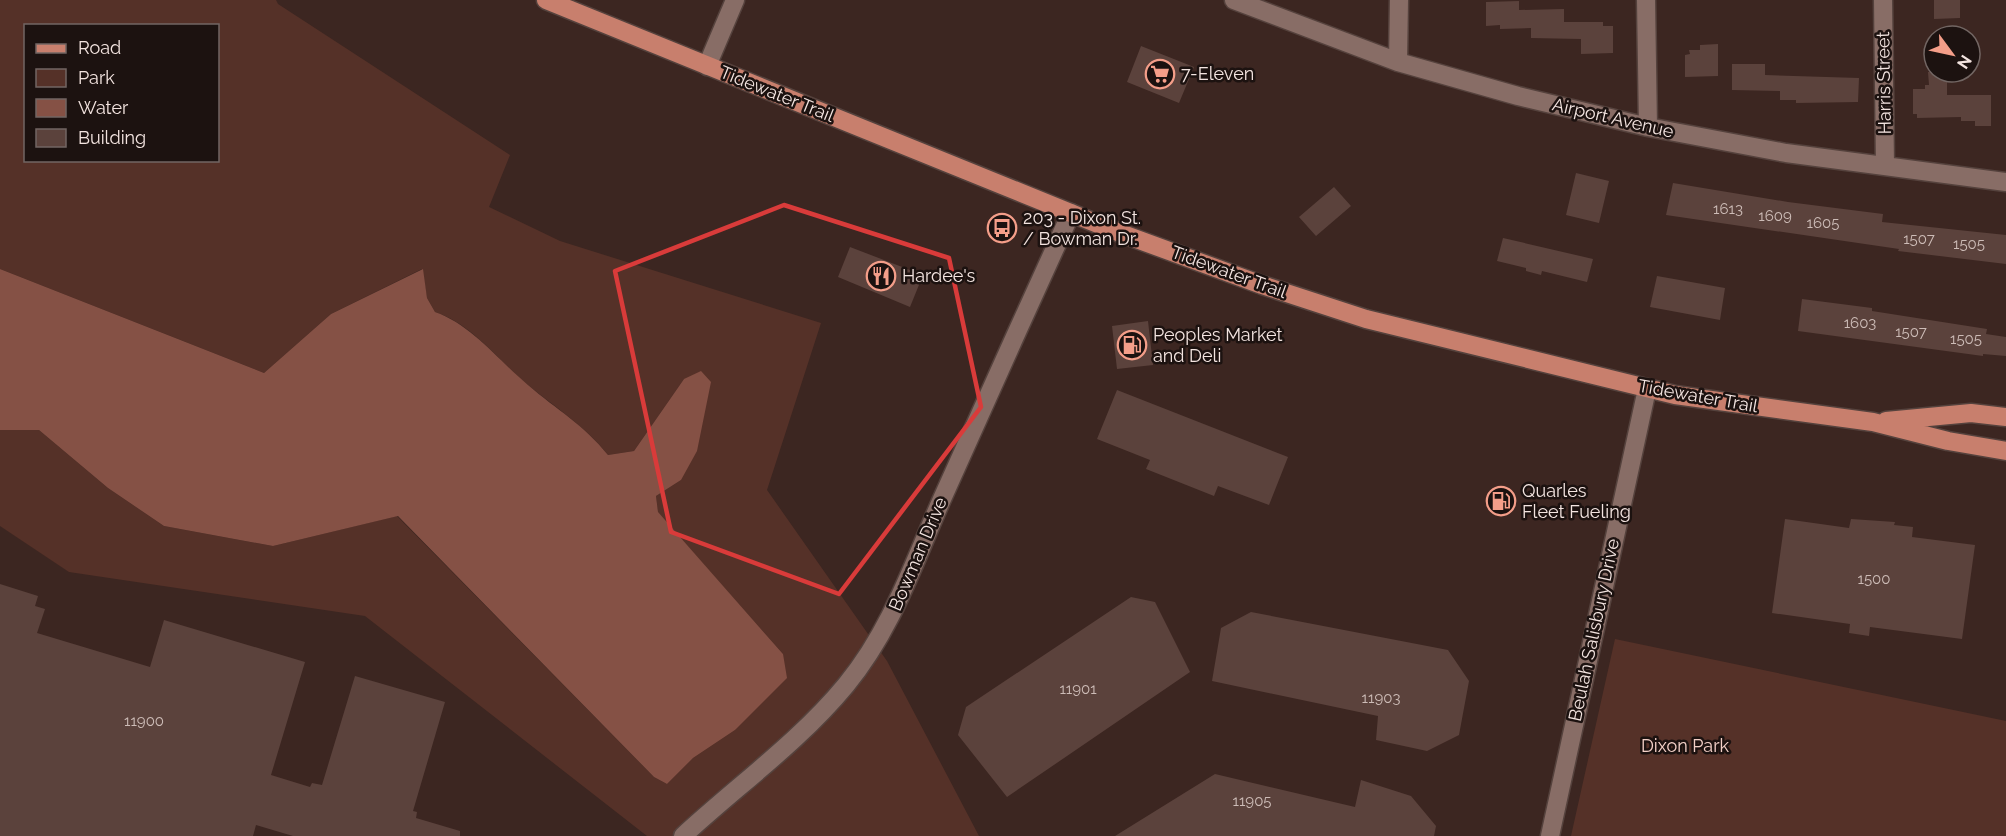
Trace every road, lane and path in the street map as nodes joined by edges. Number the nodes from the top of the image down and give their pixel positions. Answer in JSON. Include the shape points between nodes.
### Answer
{"nodes":[{"id":1,"x":546,"y":0,"type":"edge"},
{"id":2,"x":735,"y":0,"type":"edge"},
{"id":3,"x":1234,"y":0,"type":"edge"},
{"id":4,"x":1399,"y":0,"type":"edge"},
{"id":5,"x":1646,"y":0,"type":"edge"},
{"id":6,"x":1883,"y":0,"type":"edge"},
{"id":7,"x":1398,"y":62,"type":"junction"},
{"id":8,"x":706,"y":66,"type":"junction"},
{"id":9,"x":1648,"y":127,"type":"junction"},
{"id":10,"x":1885,"y":165,"type":"junction"},
{"id":11,"x":2006,"y":182,"type":"edge"},
{"id":12,"x":1071,"y":213,"type":"junction"},
{"id":13,"x":1647,"y":388,"type":"junction"},
{"id":14,"x":2006,"y":417,"type":"edge"},
{"id":15,"x":1873,"y":422,"type":"junction"},
{"id":16,"x":2006,"y":450,"type":"edge"},
{"id":17,"x":683,"y":836,"type":"edge"},
{"id":18,"x":1550,"y":836,"type":"edge"}],
"edges":[{"from":1,"to":8,"type":"main road","name":"Tidewater Trail"},
{"from":2,"to":8,"type":"street"},
{"from":3,"to":7,"type":"street","name":"Airport Avenue"},
{"from":4,"to":7,"type":"street"},
{"from":5,"to":9,"type":"street"},
{"from":6,"to":10,"type":"street","name":"Harris Street"},
{"from":7,"to":9,"type":"street","name":"Airport Avenue"},
{"from":8,"to":12,"type":"main road","name":"Tidewater Trail"},
{"from":9,"to":10,"type":"street","name":"Airport Avenue","via":[[1786,153]]},
{"from":10,"to":11,"type":"street","name":"Airport Avenue"},
{"from":12,"to":13,"type":"main road","name":"Tidewater Trail","via":[[1262,285],[1366,319]]},
{"from":12,"to":17,"type":"street","name":"Bowman Drive","via":[[901,598],[879,638],[847,684],[816,718]]},
{"from":13,"to":15,"type":"main road","name":"Tidewater Trail"},
{"from":13,"to":18,"type":"street","name":"Beulah Salisbury Drive"},
{"from":14,"to":15,"type":"main road","via":[[1971,413]]},
{"from":15,"to":16,"type":"main road","via":[[1948,441]]}]}
